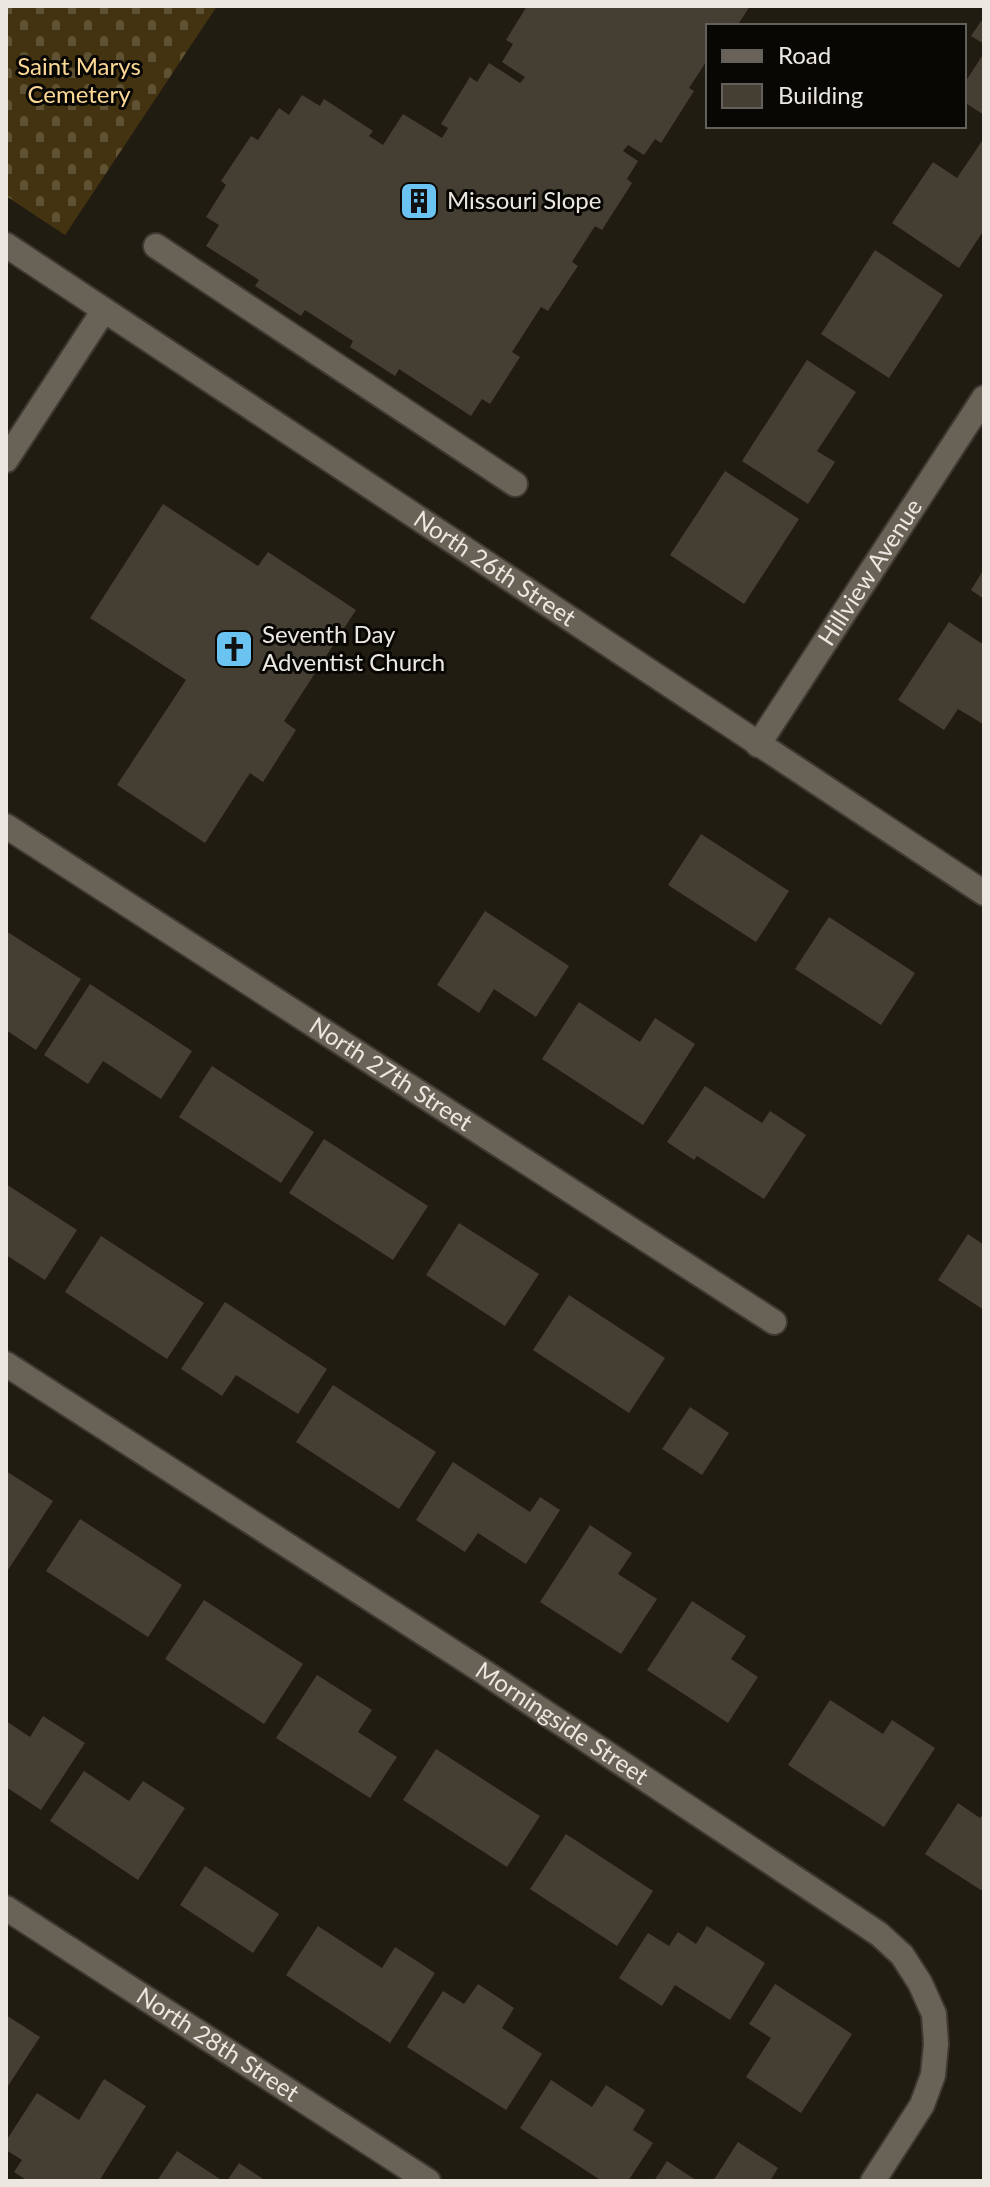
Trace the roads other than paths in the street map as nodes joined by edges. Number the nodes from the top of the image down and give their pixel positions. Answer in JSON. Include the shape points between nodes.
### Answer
{"nodes":[{"id":1,"x":6,"y":245,"type":"edge"},
{"id":2,"x":156,"y":246,"type":"dead end"},
{"id":3,"x":104,"y":310,"type":"junction"},
{"id":4,"x":984,"y":398,"type":"edge"},
{"id":5,"x":6,"y":460,"type":"edge"},
{"id":6,"x":515,"y":484,"type":"dead end"},
{"id":7,"x":758,"y":745,"type":"junction"},
{"id":8,"x":6,"y":826,"type":"edge"},
{"id":9,"x":984,"y":893,"type":"edge"},
{"id":10,"x":774,"y":1322,"type":"dead end"},
{"id":11,"x":6,"y":1364,"type":"edge"},
{"id":12,"x":6,"y":1908,"type":"edge"},
{"id":13,"x":428,"y":2181,"type":"edge"},
{"id":14,"x":873,"y":2181,"type":"edge"}],
"edges":[{"from":1,"to":3,"type":"street","name":"North 26th Street"},
{"from":2,"to":6,"type":"street"},
{"from":3,"to":5,"type":"street"},
{"from":3,"to":7,"type":"street","name":"North 26th Street"},
{"from":4,"to":7,"type":"street","name":"Hillview Avenue"},
{"from":7,"to":9,"type":"street","name":"North 26th Street"},
{"from":8,"to":10,"type":"street","name":"North 27th Street"},
{"from":11,"to":14,"type":"street","name":"Morningside Street","via":[[497,1680],[879,1934],[902,1955],[934,2014],[933,2075],[922,2105]]},
{"from":12,"to":13,"type":"street","name":"North 28th Street"}]}
